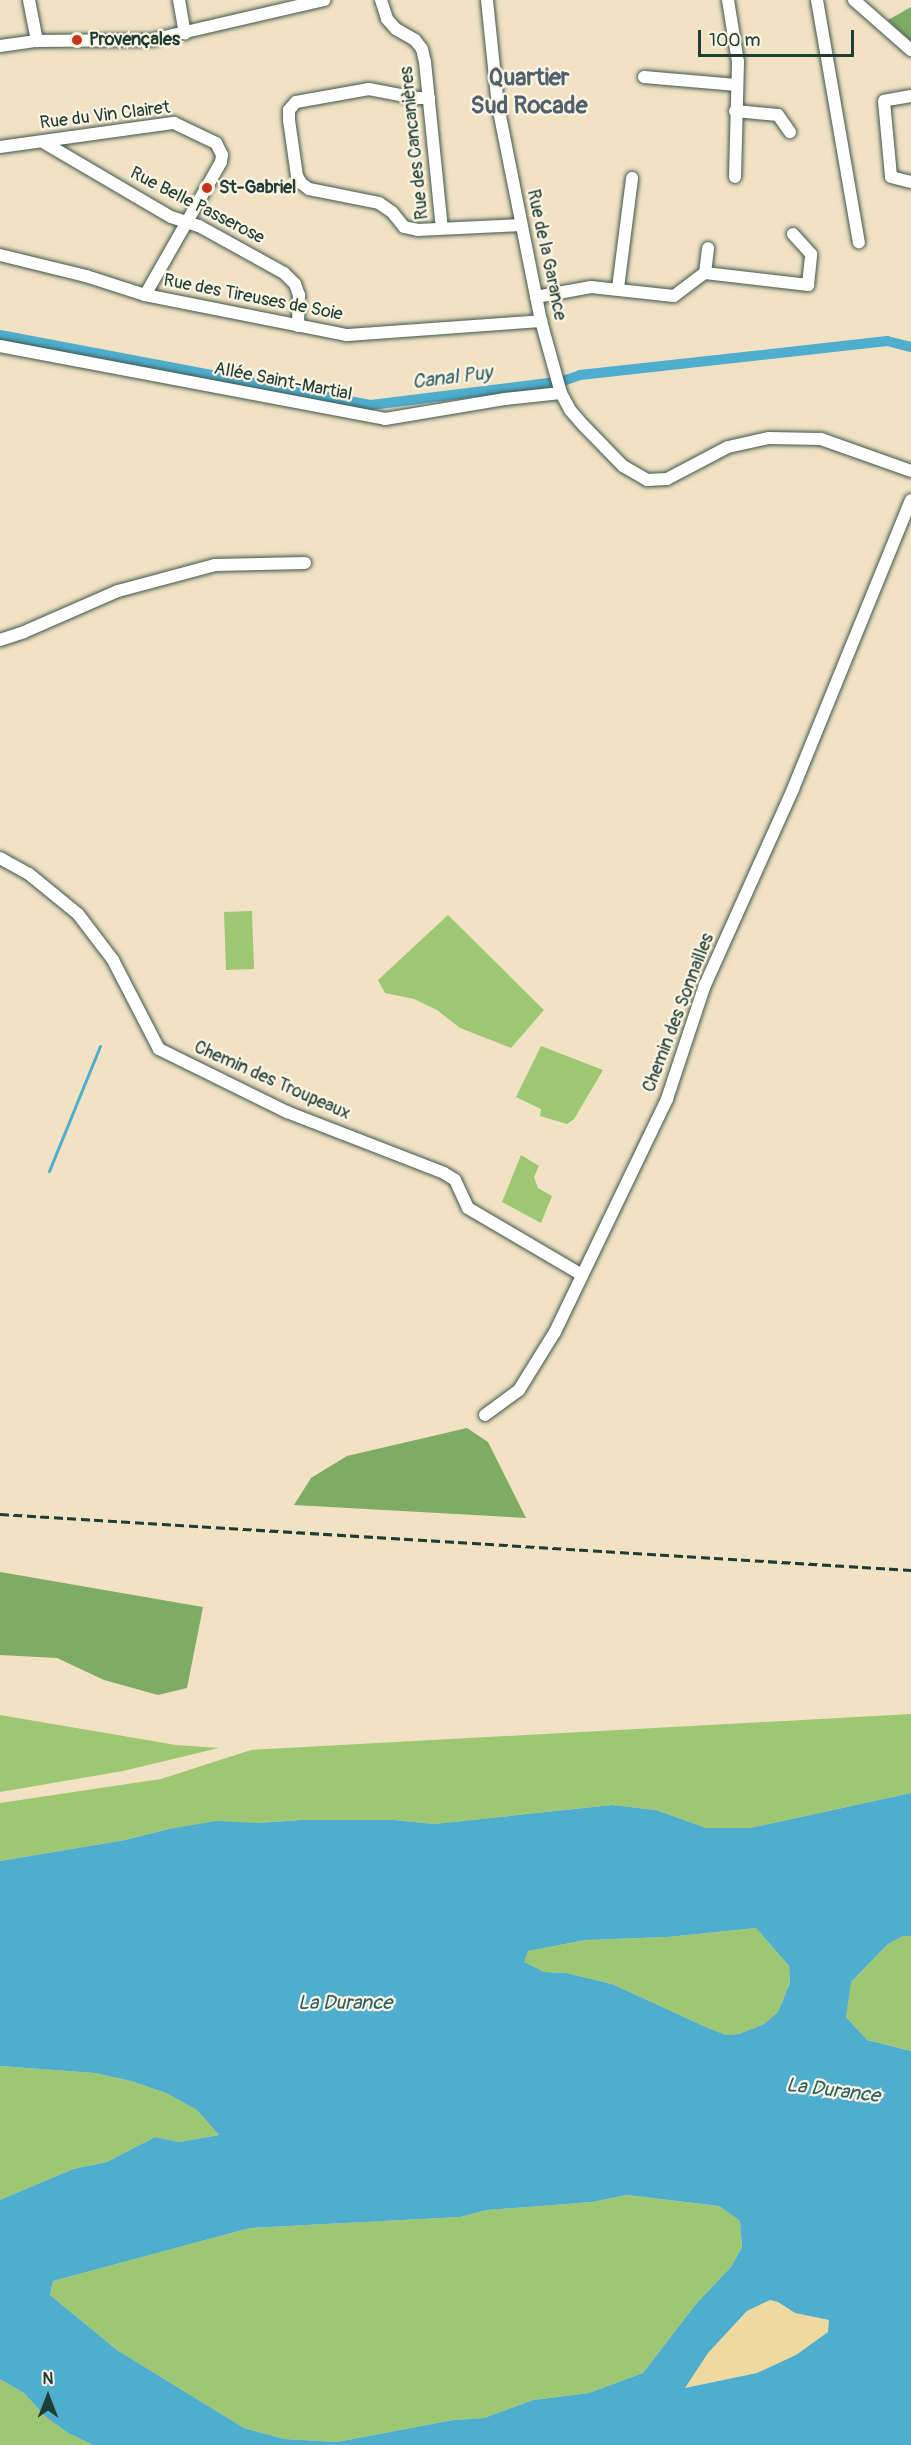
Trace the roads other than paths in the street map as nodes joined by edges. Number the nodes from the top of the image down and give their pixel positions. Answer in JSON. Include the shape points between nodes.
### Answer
{"nodes":[{"id":1,"x":29,"y":0,"type":"edge"},
{"id":2,"x":179,"y":0,"type":"edge"},
{"id":3,"x":324,"y":0,"type":"edge"},
{"id":4,"x":381,"y":0,"type":"edge"},
{"id":5,"x":487,"y":0,"type":"edge"},
{"id":6,"x":728,"y":0,"type":"edge"},
{"id":7,"x":817,"y":0,"type":"edge"},
{"id":8,"x":854,"y":0,"type":"edge"},
{"id":9,"x":185,"y":33,"type":"junction"},
{"id":10,"x":37,"y":41,"type":"junction"},
{"id":11,"x":0,"y":46,"type":"edge"},
{"id":12,"x":911,"y":50,"type":"edge"},
{"id":13,"x":644,"y":77,"type":"dead end"},
{"id":14,"x":737,"y":85,"type":"junction"},
{"id":15,"x":911,"y":96,"type":"edge"},
{"id":16,"x":429,"y":98,"type":"junction"},
{"id":17,"x":735,"y":111,"type":"junction"},
{"id":18,"x":790,"y":132,"type":"dead end"},
{"id":19,"x":43,"y":142,"type":"junction"},
{"id":20,"x":0,"y":147,"type":"edge"},
{"id":21,"x":735,"y":177,"type":"dead end"},
{"id":22,"x":632,"y":178,"type":"dead end"},
{"id":23,"x":911,"y":182,"type":"edge"},
{"id":24,"x":186,"y":222,"type":"junction"},
{"id":25,"x":521,"y":225,"type":"junction"},
{"id":26,"x":442,"y":228,"type":"junction"},
{"id":27,"x":793,"y":234,"type":"dead end"},
{"id":28,"x":859,"y":242,"type":"dead end"},
{"id":29,"x":708,"y":249,"type":"dead end"},
{"id":30,"x":0,"y":255,"type":"edge"},
{"id":31,"x":705,"y":273,"type":"junction"},
{"id":32,"x":618,"y":288,"type":"junction"},
{"id":33,"x":145,"y":295,"type":"junction"},
{"id":34,"x":536,"y":297,"type":"junction"},
{"id":35,"x":541,"y":321,"type":"junction"},
{"id":36,"x":298,"y":326,"type":"junction"},
{"id":37,"x":0,"y":346,"type":"edge"},
{"id":38,"x":559,"y":384,"type":"junction"},
{"id":39,"x":911,"y":471,"type":"edge"},
{"id":40,"x":911,"y":500,"type":"edge"},
{"id":41,"x":305,"y":563,"type":"dead end"},
{"id":42,"x":0,"y":640,"type":"edge"},
{"id":43,"x":0,"y":858,"type":"edge"},
{"id":44,"x":582,"y":1275,"type":"junction"},
{"id":45,"x":485,"y":1415,"type":"dead end"}],
"edges":[{"from":1,"to":10,"type":"street"},
{"from":2,"to":9,"type":"street"},
{"from":3,"to":9,"type":"street"},
{"from":4,"to":16,"type":"street","name":"Rue des Cancanières","via":[[387,19],[422,49]]},
{"from":5,"to":25,"type":"street","name":"Rue de la Garance","via":[[498,106]]},
{"from":6,"to":14,"type":"street","via":[[738,62]]},
{"from":7,"to":28,"type":"street"},
{"from":8,"to":12,"type":"street"},
{"from":9,"to":10,"type":"street","via":[[127,42]]},
{"from":10,"to":11,"type":"street"},
{"from":13,"to":14,"type":"street"},
{"from":14,"to":17,"type":"street"},
{"from":15,"to":23,"type":"street","via":[[884,101],[891,177]]},
{"from":16,"to":26,"type":"street","name":"Rue des Cancanières"},
{"from":16,"to":26,"type":"street","via":[[369,89],[306,98],[296,102],[289,120],[297,176],[309,189],[378,203],[404,227]]},
{"from":17,"to":18,"type":"street","via":[[778,115]]},
{"from":17,"to":21,"type":"street"},
{"from":19,"to":20,"type":"street","name":"Rue du Vin Clairet"},
{"from":19,"to":24,"type":"street","name":"Rue Belle Passerose"},
{"from":19,"to":24,"type":"street","name":"Rue du Vin Clairet","via":[[174,123],[211,140],[219,148],[221,162]]},
{"from":22,"to":32,"type":"street"},
{"from":24,"to":33,"type":"street","name":"Rue du Vin Clairet"},
{"from":24,"to":36,"type":"street","name":"Rue Belle Passerose","via":[[284,273],[299,295]]},
{"from":25,"to":26,"type":"street"},
{"from":25,"to":34,"type":"street","name":"Rue de la Garance"},
{"from":27,"to":31,"type":"street","via":[[811,254],[808,285]]},
{"from":29,"to":31,"type":"street"},
{"from":30,"to":33,"type":"street","name":"Rue des Tireuses de Soie"},
{"from":31,"to":32,"type":"street","via":[[674,296]]},
{"from":32,"to":34,"type":"street","via":[[591,286]]},
{"from":33,"to":36,"type":"street","name":"Rue des Tireuses de Soie"},
{"from":34,"to":35,"type":"street","name":"Rue de la Garance"},
{"from":35,"to":36,"type":"street","name":"Rue des Tireuses de Soie","via":[[347,335]]},
{"from":35,"to":38,"type":"street","name":"Rue de la Garance"},
{"from":37,"to":38,"type":"street","name":"Allée Saint-Martial","via":[[385,419],[505,399]]},
{"from":38,"to":39,"type":"street","name":"Rue de la Garance","via":[[570,410],[600,444],[623,466],[647,480],[667,479],[728,447],[769,438],[821,439]]},
{"from":40,"to":44,"type":"street","name":"Chemin des Sonnailles","via":[[793,789],[705,985],[667,1099]]},
{"from":41,"to":42,"type":"street","via":[[215,565],[118,591]]},
{"from":43,"to":44,"type":"street","name":"Chemin des Troupeaux","via":[[29,874],[78,914],[113,960],[159,1050],[287,1112],[444,1173],[455,1180],[468,1208]]},
{"from":44,"to":45,"type":"street","name":"Chemin des Sonnailles","via":[[528,1379]]}]}
